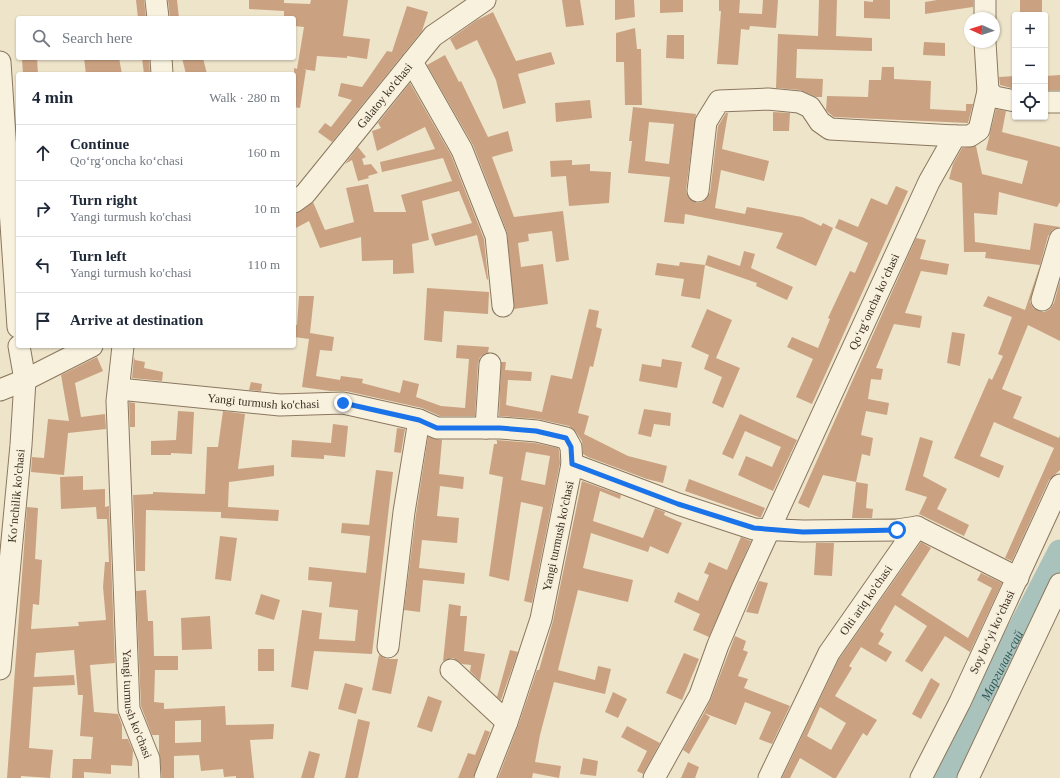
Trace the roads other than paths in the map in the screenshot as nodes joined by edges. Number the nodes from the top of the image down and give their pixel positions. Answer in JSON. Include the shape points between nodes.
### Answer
{"nodes":[{"id":1,"x":156,"y":0,"type":"edge"},
{"id":2,"x":485,"y":0,"type":"edge"},
{"id":3,"x":985,"y":0,"type":"edge"},
{"id":4,"x":985,"y":12,"type":"edge"},
{"id":5,"x":158,"y":16,"type":"edge"},
{"id":6,"x":986,"y":48,"type":"edge"},
{"id":7,"x":160,"y":60,"type":"edge"},
{"id":8,"x":0,"y":62,"type":"edge"},
{"id":9,"x":412,"y":62,"type":"junction"},
{"id":10,"x":162,"y":72,"type":"edge"},
{"id":11,"x":988,"y":91,"type":"junction"},
{"id":12,"x":1012,"y":100,"type":"edge"},
{"id":13,"x":1048,"y":102,"type":"edge"},
{"id":14,"x":1060,"y":102,"type":"edge"},
{"id":15,"x":955,"y":136,"type":"junction"},
{"id":16,"x":698,"y":191,"type":"dead end"},
{"id":17,"x":296,"y":201,"type":"edge"},
{"id":18,"x":1060,"y":239,"type":"edge"},
{"id":19,"x":16,"y":298,"type":"edge"},
{"id":20,"x":1042,"y":300,"type":"dead end"},
{"id":21,"x":503,"y":306,"type":"dead end"},
{"id":22,"x":19,"y":348,"type":"edge"},
{"id":23,"x":88,"y":348,"type":"edge"},
{"id":24,"x":123,"y":348,"type":"edge"},
{"id":25,"x":490,"y":364,"type":"dead end"},
{"id":26,"x":25,"y":380,"type":"junction"},
{"id":27,"x":119,"y":389,"type":"junction"},
{"id":28,"x":0,"y":390,"type":"edge"},
{"id":29,"x":419,"y":420,"type":"junction"},
{"id":30,"x":486,"y":428,"type":"junction"},
{"id":31,"x":572,"y":464,"type":"junction"},
{"id":32,"x":1060,"y":485,"type":"edge"},
{"id":33,"x":917,"y":527,"type":"junction"},
{"id":34,"x":770,"y":531,"type":"junction"},
{"id":35,"x":1018,"y":578,"type":"junction"},
{"id":36,"x":1060,"y":584,"type":"edge"},
{"id":37,"x":388,"y":647,"type":"dead end"},
{"id":38,"x":0,"y":669,"type":"edge"},
{"id":39,"x":451,"y":670,"type":"dead end"},
{"id":40,"x":507,"y":722,"type":"junction"},
{"id":41,"x":150,"y":778,"type":"edge"},
{"id":42,"x":485,"y":778,"type":"edge"},
{"id":43,"x":654,"y":778,"type":"edge"},
{"id":44,"x":769,"y":778,"type":"edge"},
{"id":45,"x":921,"y":778,"type":"edge"},
{"id":46,"x":968,"y":778,"type":"edge"}],
"edges":[{"from":1,"to":5,"type":"street"},
{"from":2,"to":9,"type":"street","name":"Galatoy ko'chasi","via":[[433,36]]},
{"from":3,"to":4,"type":"street"},
{"from":6,"to":11,"type":"street"},
{"from":7,"to":10,"type":"street"},
{"from":8,"to":19,"type":"street"},
{"from":9,"to":17,"type":"street","name":"Galatoy ko'chasi","via":[[305,194]]},
{"from":9,"to":21,"type":"street","via":[[462,150],[496,236]]},
{"from":11,"to":12,"type":"street","via":[[995,97]]},
{"from":11,"to":15,"type":"street","via":[[979,130],[970,136]]},
{"from":13,"to":14,"type":"street"},
{"from":15,"to":16,"type":"street","via":[[830,129],[820,122],[810,107],[799,102],[768,99],[720,101],[706,122]]},
{"from":15,"to":34,"type":"street","name":"Qo‘rg‘oncha ko‘chasi","via":[[929,182]]},
{"from":18,"to":20,"type":"street"},
{"from":22,"to":26,"type":"street","name":"Ko‘nchilik ko'chasi"},
{"from":23,"to":26,"type":"street"},
{"from":24,"to":27,"type":"street","name":"Yangi turmush ko'chasi"},
{"from":25,"to":30,"type":"street"},
{"from":26,"to":28,"type":"street"},
{"from":26,"to":38,"type":"street","name":"Ko‘nchilik ko'chasi"},
{"from":27,"to":29,"type":"street","name":"Yangi turmush ko'chasi","via":[[280,405],[343,403]]},
{"from":27,"to":41,"type":"street","name":"Yangi turmush ko'chasi","via":[[117,401],[129,708],[149,759]]},
{"from":29,"to":30,"type":"street","name":"Yangi turmush ko'chasi","via":[[437,428]]},
{"from":29,"to":37,"type":"street","via":[[404,512]]},
{"from":30,"to":31,"type":"street","name":"Yangi turmush ko'chasi","via":[[536,431],[566,438],[571,447]]},
{"from":31,"to":34,"type":"street","via":[[678,504]]},
{"from":31,"to":40,"type":"street","name":"Yangi turmush ko'chasi","via":[[541,619]]},
{"from":32,"to":35,"type":"street","name":"Soy boʻyi koʻchasi"},
{"from":33,"to":34,"type":"street","via":[[897,530]]},
{"from":33,"to":35,"type":"street"},
{"from":33,"to":44,"type":"street","name":"Olti ariq ko'chasi","via":[[829,652]]},
{"from":34,"to":43,"type":"street","name":"Qo‘rg‘oncha ko‘chasi","via":[[742,589],[700,694]]},
{"from":35,"to":45,"type":"street","name":"Soy boʻyi koʻchasi"},
{"from":36,"to":46,"type":"street"},
{"from":39,"to":40,"type":"street"},
{"from":40,"to":42,"type":"street","name":"Yangi turmush ko'chasi"}]}
